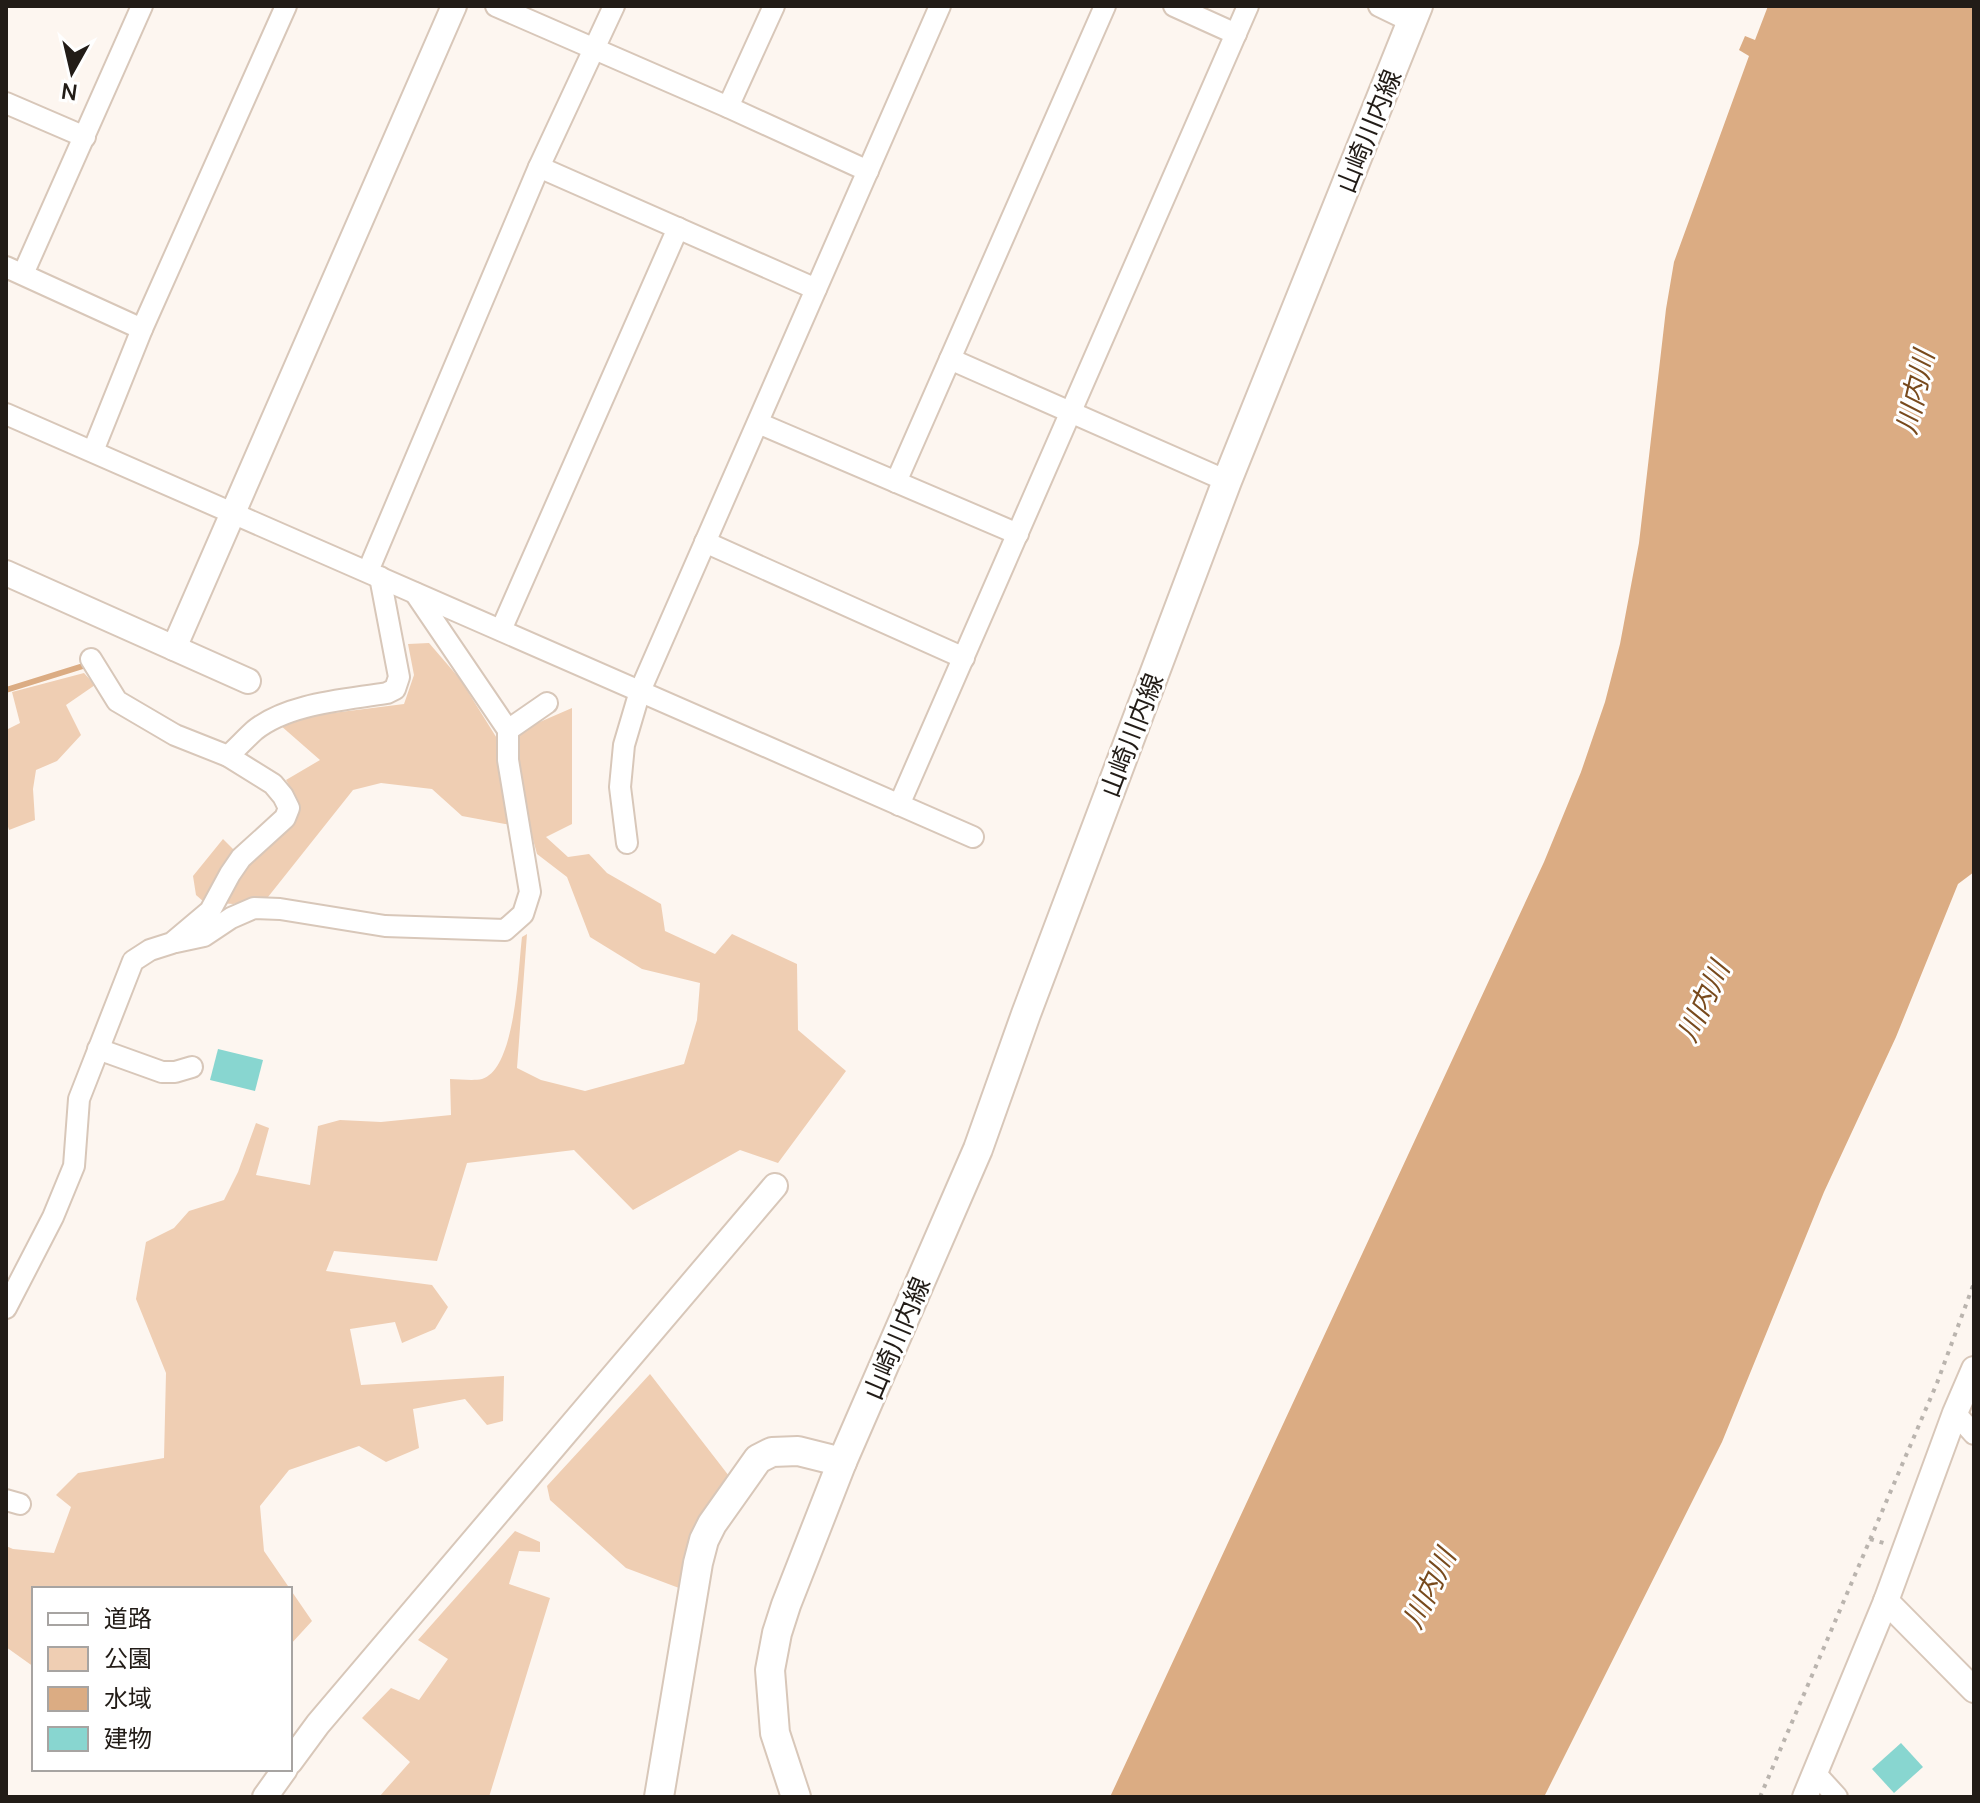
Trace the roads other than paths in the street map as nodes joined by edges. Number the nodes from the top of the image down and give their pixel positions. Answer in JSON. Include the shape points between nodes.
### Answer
{"nodes":[{"id":1,"x":142,"y":6,"type":"edge"},
{"id":2,"x":286,"y":6,"type":"edge"},
{"id":3,"x":454,"y":6,"type":"edge"},
{"id":4,"x":496,"y":6,"type":"edge"},
{"id":5,"x":614,"y":6,"type":"edge"},
{"id":6,"x":774,"y":6,"type":"edge"},
{"id":7,"x":940,"y":6,"type":"edge"},
{"id":8,"x":1105,"y":6,"type":"edge"},
{"id":9,"x":1174,"y":6,"type":"edge"},
{"id":10,"x":1248,"y":6,"type":"edge"},
{"id":11,"x":1379,"y":6,"type":"edge"},
{"id":12,"x":1415,"y":14,"type":"edge"},
{"id":13,"x":1236,"y":34,"type":"junction"},
{"id":14,"x":595,"y":50,"type":"junction"},
{"id":15,"x":6,"y":103,"type":"edge"},
{"id":16,"x":728,"y":107,"type":"junction"},
{"id":17,"x":85,"y":137,"type":"junction"},
{"id":18,"x":539,"y":167,"type":"junction"},
{"id":19,"x":868,"y":171,"type":"junction"},
{"id":20,"x":678,"y":228,"type":"junction"},
{"id":21,"x":15,"y":270,"type":"edge"},
{"id":22,"x":816,"y":289,"type":"junction"},
{"id":23,"x":142,"y":329,"type":"junction"},
{"id":24,"x":950,"y":359,"type":"junction"},
{"id":25,"x":1071,"y":412,"type":"junction"},
{"id":26,"x":6,"y":414,"type":"edge"},
{"id":27,"x":758,"y":423,"type":"junction"},
{"id":28,"x":93,"y":451,"type":"junction"},
{"id":29,"x":1227,"y":481,"type":"junction"},
{"id":30,"x":896,"y":482,"type":"junction"},
{"id":31,"x":234,"y":513,"type":"junction"},
{"id":32,"x":1018,"y":534,"type":"junction"},
{"id":33,"x":705,"y":542,"type":"junction"},
{"id":34,"x":6,"y":573,"type":"edge"},
{"id":35,"x":374,"y":574,"type":"junction"},
{"id":36,"x":415,"y":593,"type":"junction"},
{"id":37,"x":501,"y":630,"type":"junction"},
{"id":38,"x":174,"y":648,"type":"junction"},
{"id":39,"x":964,"y":658,"type":"junction"},
{"id":40,"x":91,"y":659,"type":"dead end"},
{"id":41,"x":248,"y":681,"type":"dead end"},
{"id":42,"x":640,"y":691,"type":"junction"},
{"id":43,"x":547,"y":703,"type":"dead end"},
{"id":44,"x":508,"y":730,"type":"junction"},
{"id":45,"x":228,"y":756,"type":"junction"},
{"id":46,"x":899,"y":805,"type":"junction"},
{"id":47,"x":973,"y":837,"type":"dead end"},
{"id":48,"x":627,"y":843,"type":"dead end"},
{"id":49,"x":172,"y":943,"type":"junction"},
{"id":50,"x":98,"y":1049,"type":"junction"},
{"id":51,"x":192,"y":1067,"type":"dead end"},
{"id":52,"x":775,"y":1186,"type":"dead end"},
{"id":53,"x":6,"y":1308,"type":"edge"},
{"id":54,"x":1974,"y":1369,"type":"edge"},
{"id":55,"x":1955,"y":1413,"type":"junction"},
{"id":56,"x":1974,"y":1434,"type":"edge"},
{"id":57,"x":842,"y":1462,"type":"junction"},
{"id":58,"x":1886,"y":1601,"type":"junction"},
{"id":59,"x":1974,"y":1690,"type":"edge"},
{"id":60,"x":292,"y":1759,"type":"edge"},
{"id":61,"x":284,"y":1771,"type":"edge"},
{"id":62,"x":1816,"y":1774,"type":"junction"},
{"id":63,"x":265,"y":1797,"type":"edge"},
{"id":64,"x":659,"y":1797,"type":"edge"},
{"id":65,"x":796,"y":1797,"type":"edge"},
{"id":66,"x":1805,"y":1797,"type":"edge"},
{"id":67,"x":1837,"y":1797,"type":"edge"}],
"edges":[{"from":1,"to":17,"type":"street"},
{"from":2,"to":23,"type":"street"},
{"from":3,"to":31,"type":"street"},
{"from":4,"to":14,"type":"street"},
{"from":5,"to":14,"type":"street"},
{"from":6,"to":16,"type":"street"},
{"from":7,"to":19,"type":"street"},
{"from":8,"to":24,"type":"street"},
{"from":9,"to":13,"type":"street"},
{"from":10,"to":13,"type":"street"},
{"from":11,"to":12,"type":"street"},
{"from":12,"to":29,"type":"main road","name":"山崎川内線"},
{"from":13,"to":25,"type":"street"},
{"from":14,"to":16,"type":"street"},
{"from":14,"to":18,"type":"street"},
{"from":15,"to":17,"type":"street"},
{"from":16,"to":19,"type":"street"},
{"from":17,"to":21,"type":"street"},
{"from":18,"to":20,"type":"street"},
{"from":18,"to":35,"type":"street"},
{"from":19,"to":22,"type":"street"},
{"from":20,"to":22,"type":"street"},
{"from":20,"to":37,"type":"street"},
{"from":21,"to":23,"type":"street"},
{"from":22,"to":27,"type":"street"},
{"from":23,"to":28,"type":"street"},
{"from":24,"to":25,"type":"street"},
{"from":24,"to":30,"type":"street"},
{"from":25,"to":29,"type":"street"},
{"from":25,"to":32,"type":"street"},
{"from":26,"to":28,"type":"street"},
{"from":27,"to":30,"type":"street"},
{"from":27,"to":33,"type":"street"},
{"from":28,"to":31,"type":"street"},
{"from":29,"to":57,"type":"main road","name":"山崎川内線","via":[[978,1149]]},
{"from":30,"to":32,"type":"street"},
{"from":31,"to":35,"type":"street"},
{"from":31,"to":38,"type":"street"},
{"from":32,"to":39,"type":"street"},
{"from":33,"to":39,"type":"street"},
{"from":33,"to":42,"type":"street"},
{"from":34,"to":38,"type":"street"},
{"from":35,"to":36,"type":"street"},
{"from":35,"to":45,"type":"street","via":[[399,677],[395,689],[282,716],[257,729]]},
{"from":36,"to":37,"type":"street"},
{"from":36,"to":44,"type":"street"},
{"from":37,"to":42,"type":"street"},
{"from":38,"to":41,"type":"street"},
{"from":39,"to":46,"type":"street"},
{"from":40,"to":45,"type":"street","via":[[117,701],[175,735]]},
{"from":42,"to":46,"type":"street"},
{"from":42,"to":48,"type":"street","via":[[624,745],[620,787]]},
{"from":43,"to":44,"type":"street"},
{"from":44,"to":49,"type":"street","via":[[508,760],[530,892],[523,914],[505,930],[385,926],[254,908],[204,936]]},
{"from":45,"to":49,"type":"street","via":[[273,784],[289,808],[285,818],[241,858],[210,911]]},
{"from":46,"to":47,"type":"street"},
{"from":49,"to":50,"type":"street","via":[[133,961]]},
{"from":50,"to":51,"type":"street","via":[[162,1072]]},
{"from":50,"to":53,"type":"street","via":[[79,1099],[74,1166]]},
{"from":52,"to":60,"type":"street"},
{"from":54,"to":55,"type":"street"},
{"from":55,"to":56,"type":"street"},
{"from":55,"to":58,"type":"street"},
{"from":57,"to":64,"type":"main road","via":[[798,1451],[772,1452],[758,1459],[712,1524],[698,1563]]},
{"from":57,"to":65,"type":"main road","name":"山崎川内線","via":[[786,1605],[770,1670],[775,1733]]},
{"from":58,"to":59,"type":"street"},
{"from":58,"to":62,"type":"street"},
{"from":61,"to":63,"type":"street"},
{"from":62,"to":66,"type":"street"},
{"from":62,"to":67,"type":"street"}]}
